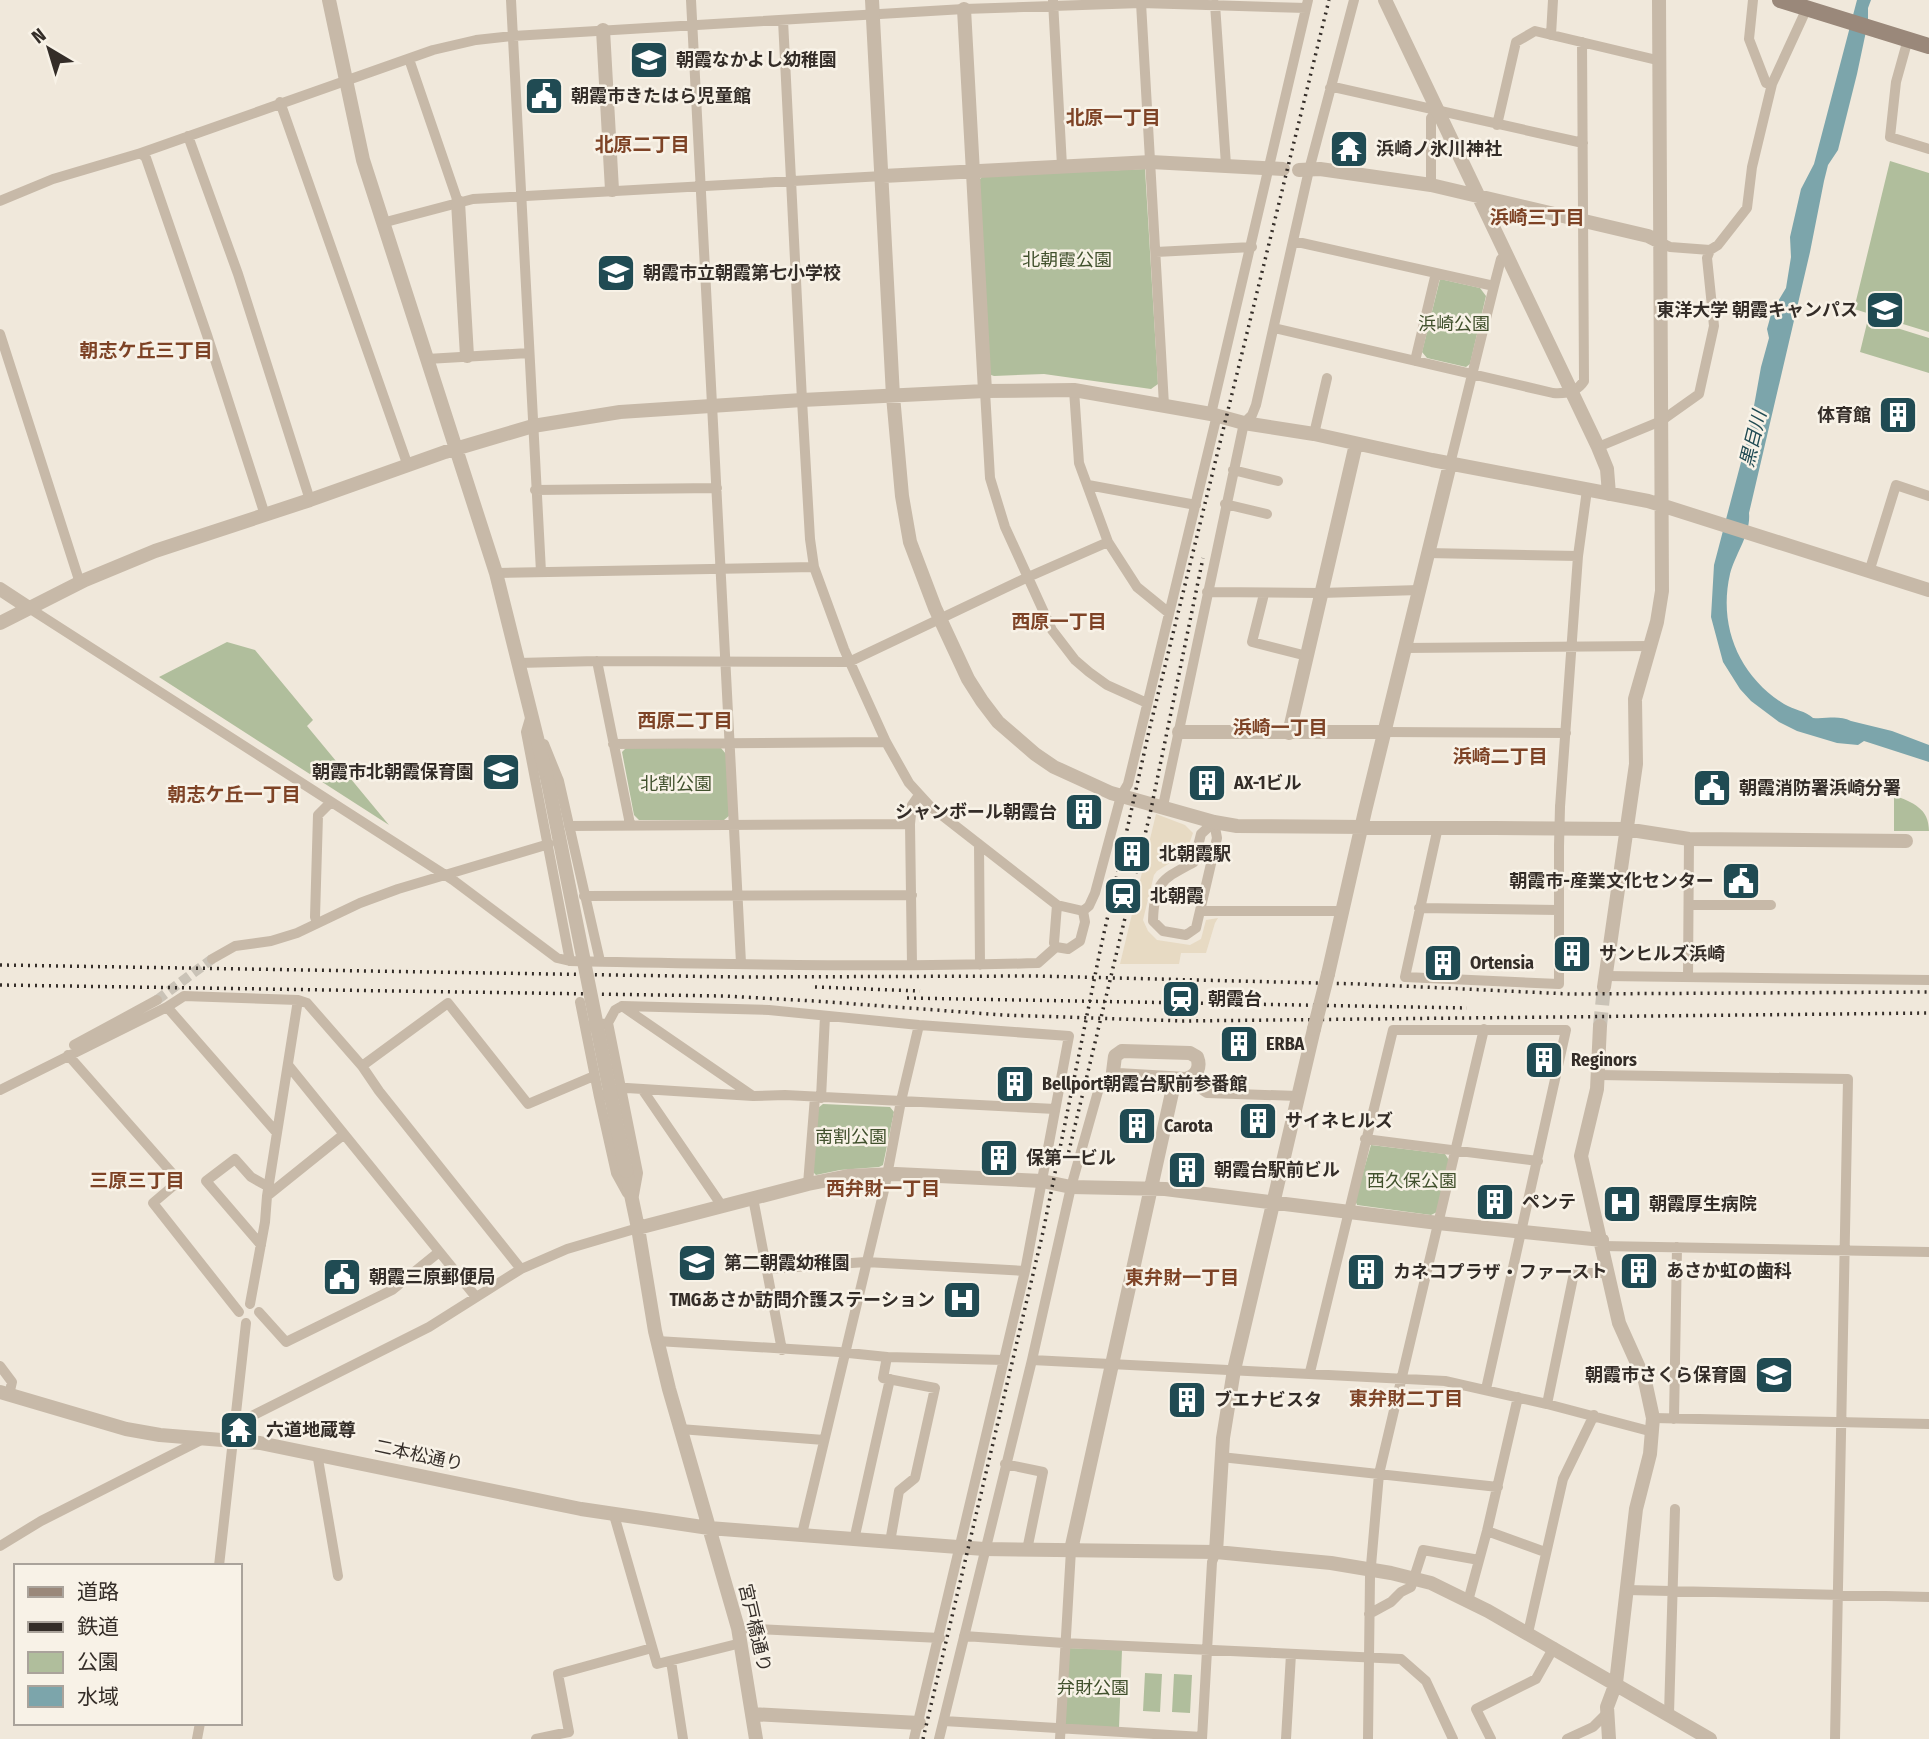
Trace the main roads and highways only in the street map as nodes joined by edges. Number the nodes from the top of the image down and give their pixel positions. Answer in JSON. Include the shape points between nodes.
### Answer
{"nodes":[{"id":1,"x":1780,"y":0,"type":"edge"},
{"id":2,"x":1808,"y":4,"type":"edge"},
{"id":3,"x":1929,"y":46,"type":"edge"}],
"edges":[{"from":1,"to":2,"type":"main road"},
{"from":2,"to":3,"type":"main road"}]}
